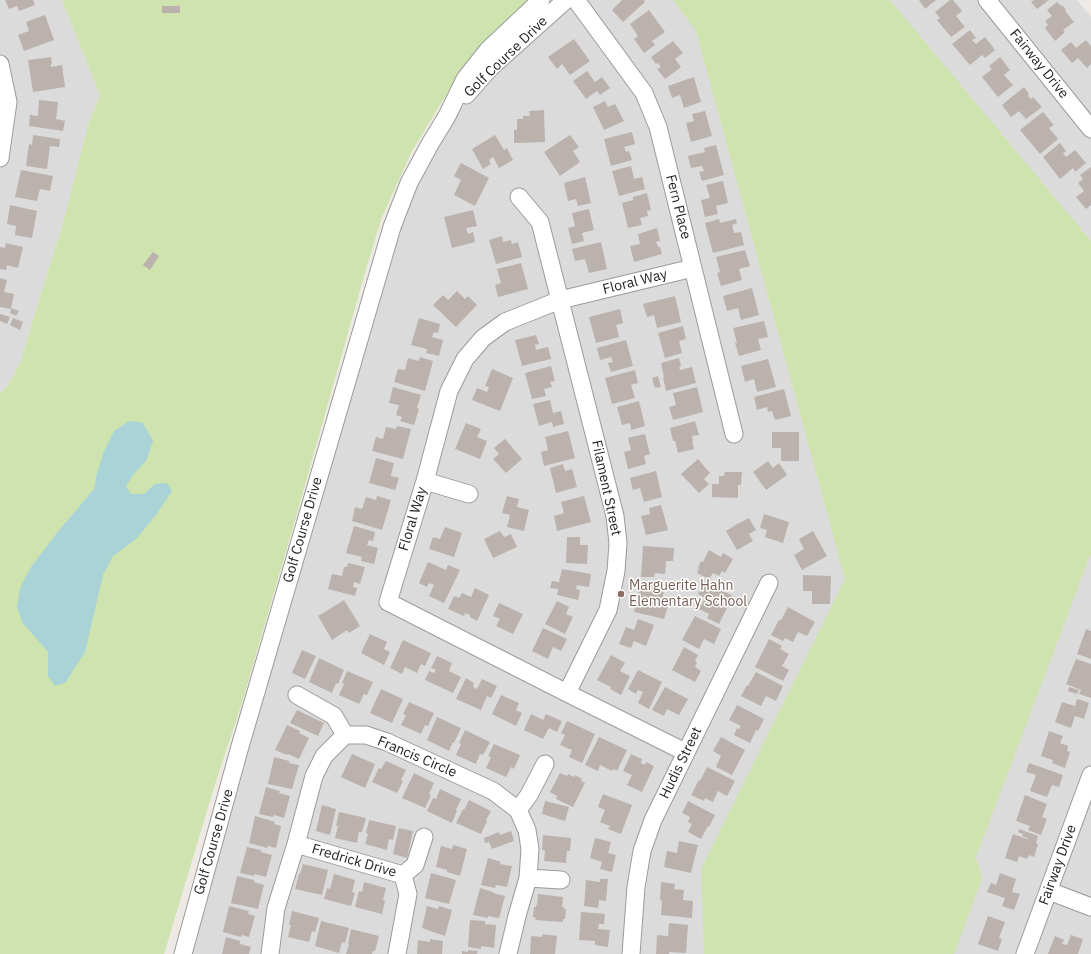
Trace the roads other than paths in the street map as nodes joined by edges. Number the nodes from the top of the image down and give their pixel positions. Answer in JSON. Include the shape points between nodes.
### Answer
{"nodes":[{"id":1,"x":541,"y":0,"type":"edge"},
{"id":2,"x":566,"y":0,"type":"edge"},
{"id":3,"x":576,"y":0,"type":"edge"},
{"id":4,"x":987,"y":0,"type":"edge"},
{"id":5,"x":0,"y":64,"type":"edge"},
{"id":6,"x":447,"y":116,"type":"junction"},
{"id":7,"x":1091,"y":129,"type":"edge"},
{"id":8,"x":0,"y":156,"type":"edge"},
{"id":9,"x":520,"y":197,"type":"dead end"},
{"id":10,"x":693,"y":268,"type":"junction"},
{"id":11,"x":560,"y":300,"type":"junction"},
{"id":12,"x":734,"y":434,"type":"dead end"},
{"id":13,"x":425,"y":481,"type":"junction"},
{"id":14,"x":469,"y":494,"type":"dead end"},
{"id":15,"x":769,"y":583,"type":"dead end"},
{"id":16,"x":567,"y":693,"type":"junction"},
{"id":17,"x":297,"y":695,"type":"dead end"},
{"id":18,"x":345,"y":735,"type":"junction"},
{"id":19,"x":685,"y":752,"type":"junction"},
{"id":20,"x":545,"y":764,"type":"dead end"},
{"id":21,"x":1091,"y":775,"type":"edge"},
{"id":22,"x":518,"y":810,"type":"junction"},
{"id":23,"x":424,"y":837,"type":"dead end"},
{"id":24,"x":296,"y":844,"type":"junction"},
{"id":25,"x":403,"y":875,"type":"junction"},
{"id":26,"x":528,"y":878,"type":"junction"},
{"id":27,"x":561,"y":880,"type":"dead end"},
{"id":28,"x":1049,"y":891,"type":"junction"},
{"id":29,"x":1091,"y":907,"type":"edge"},
{"id":30,"x":273,"y":953,"type":"edge"},
{"id":31,"x":183,"y":954,"type":"edge"},
{"id":32,"x":397,"y":954,"type":"edge"},
{"id":33,"x":508,"y":954,"type":"edge"},
{"id":34,"x":631,"y":954,"type":"edge"},
{"id":35,"x":1026,"y":954,"type":"edge"}],
"edges":[{"from":1,"to":6,"type":"street","name":"Golf Course Drive","via":[[488,50],[465,79]]},
{"from":2,"to":6,"type":"street","name":"Golf Course Drive","via":[[490,68]]},
{"from":3,"to":10,"type":"street","name":"Fern Place","via":[[644,92],[658,127]]},
{"from":4,"to":7,"type":"street","name":"Fairway Drive"},
{"from":5,"to":8,"type":"street","via":[[8,102]]},
{"from":6,"to":31,"type":"street","name":"Golf Course Drive","via":[[409,183],[392,227],[243,736]]},
{"from":9,"to":11,"type":"street","name":"Filament Street","via":[[540,222]]},
{"from":10,"to":11,"type":"street","name":"Floral Way"},
{"from":10,"to":12,"type":"street","name":"Fern Place"},
{"from":11,"to":13,"type":"street","name":"Floral Way","via":[[505,322],[483,338],[465,359],[449,391]]},
{"from":11,"to":16,"type":"street","name":"Filament Street","via":[[615,516],[618,543],[616,571],[608,610]]},
{"from":13,"to":14,"type":"street"},
{"from":13,"to":16,"type":"street","name":"Floral Way","via":[[388,602]]},
{"from":15,"to":19,"type":"street","name":"Hudis Street"},
{"from":16,"to":19,"type":"street","name":"Floral Way"},
{"from":17,"to":18,"type":"street","via":[[334,716]]},
{"from":18,"to":22,"type":"street","name":"Francis Circle","via":[[366,736],[387,742],[493,791]]},
{"from":18,"to":24,"type":"street","via":[[324,756],[314,776]]},
{"from":19,"to":34,"type":"street","name":"Hudis Street","via":[[653,820],[642,851],[636,887]]},
{"from":20,"to":22,"type":"street"},
{"from":21,"to":28,"type":"street","name":"Fairway Drive"},
{"from":22,"to":26,"type":"street","name":"Francis Circle","via":[[527,830],[530,849]]},
{"from":23,"to":25,"type":"street","via":[[415,865]]},
{"from":24,"to":25,"type":"street","name":"Fredrick Drive"},
{"from":24,"to":30,"type":"street","via":[[276,908]]},
{"from":25,"to":32,"type":"street","name":"Fredrick Drive","via":[[408,894]]},
{"from":26,"to":27,"type":"street"},
{"from":26,"to":33,"type":"street","name":"Francis Circle"},
{"from":28,"to":29,"type":"street"},
{"from":28,"to":35,"type":"street","name":"Fairway Drive"}]}
